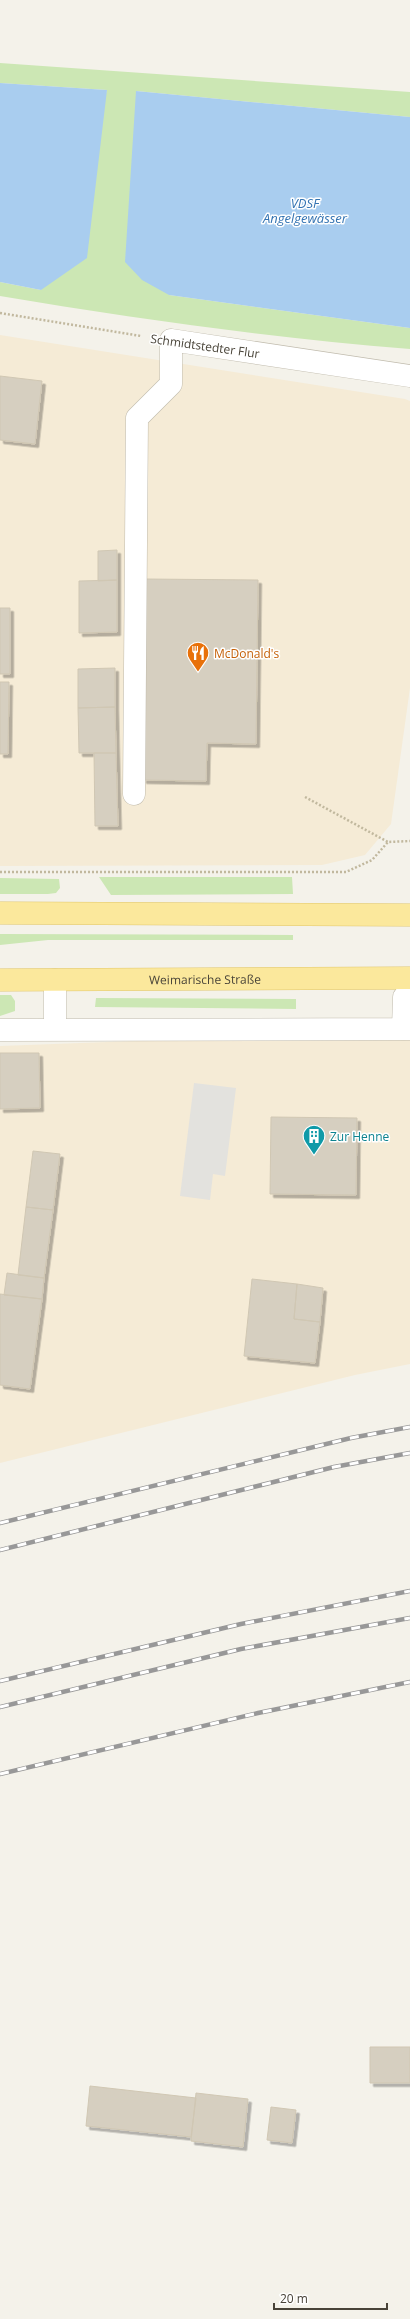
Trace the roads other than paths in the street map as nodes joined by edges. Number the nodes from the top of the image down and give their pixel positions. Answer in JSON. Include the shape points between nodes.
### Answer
{"nodes":[{"id":1,"x":410,"y":376,"type":"edge"},
{"id":2,"x":134,"y":794,"type":"dead end"},
{"id":3,"x":0,"y":913,"type":"edge"},
{"id":4,"x":410,"y":914,"type":"edge"},
{"id":5,"x":410,"y":978,"type":"edge"},
{"id":6,"x":0,"y":980,"type":"edge"},
{"id":7,"x":55,"y":980,"type":"junction"},
{"id":8,"x":410,"y":991,"type":"edge"},
{"id":9,"x":407,"y":1029,"type":"edge"},
{"id":10,"x":0,"y":1030,"type":"edge"},
{"id":11,"x":55,"y":1030,"type":"junction"}],
"edges":[{"from":1,"to":2,"type":"street","name":"Schmidtstedter Flur","via":[[171,340],[170,384],[136,418]]},
{"from":3,"to":4,"type":"main road"},
{"from":5,"to":7,"type":"main road","name":"Weimarische Straße"},
{"from":6,"to":7,"type":"main road","name":"Weimarische Straße"},
{"from":7,"to":11,"type":"street"},
{"from":8,"to":9,"type":"street","via":[[404,997]]},
{"from":9,"to":11,"type":"street"},
{"from":10,"to":11,"type":"street"}]}
